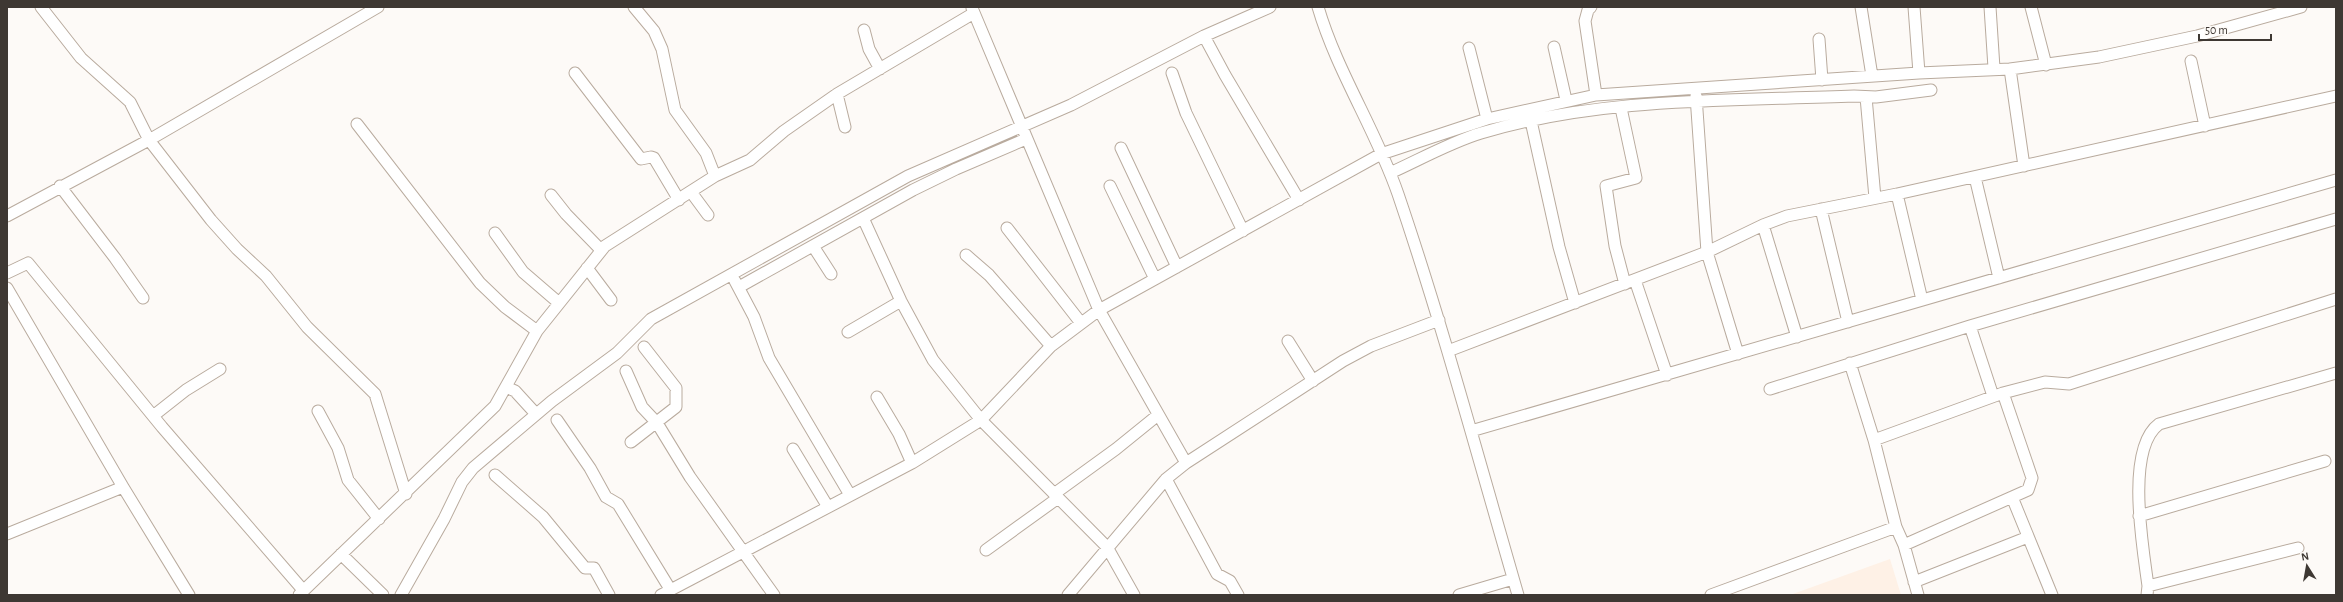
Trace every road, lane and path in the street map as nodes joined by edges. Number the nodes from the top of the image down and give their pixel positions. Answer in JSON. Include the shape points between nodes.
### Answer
{"nodes":[{"id":1,"x":41,"y":7,"type":"edge"},
{"id":2,"x":378,"y":7,"type":"edge"},
{"id":3,"x":634,"y":7,"type":"edge"},
{"id":4,"x":1270,"y":7,"type":"edge"},
{"id":5,"x":1591,"y":7,"type":"edge"},
{"id":6,"x":1861,"y":7,"type":"edge"},
{"id":7,"x":1914,"y":7,"type":"edge"},
{"id":8,"x":1990,"y":7,"type":"edge"},
{"id":9,"x":2031,"y":7,"type":"edge"},
{"id":10,"x":2301,"y":7,"type":"edge"},
{"id":11,"x":1319,"y":8,"type":"edge"},
{"id":12,"x":973,"y":10,"type":"edge"},
{"id":13,"x":864,"y":30,"type":"dead end"},
{"id":14,"x":1204,"y":36,"type":"junction"},
{"id":15,"x":1818,"y":39,"type":"dead end"},
{"id":16,"x":1554,"y":47,"type":"dead end"},
{"id":17,"x":1469,"y":48,"type":"dead end"},
{"id":18,"x":2191,"y":62,"type":"dead end"},
{"id":19,"x":2046,"y":65,"type":"junction"},
{"id":20,"x":1994,"y":68,"type":"junction"},
{"id":21,"x":880,"y":69,"type":"junction"},
{"id":22,"x":2010,"y":69,"type":"junction"},
{"id":23,"x":574,"y":73,"type":"dead end"},
{"id":24,"x":1172,"y":73,"type":"dead end"},
{"id":25,"x":1919,"y":73,"type":"junction"},
{"id":26,"x":1872,"y":76,"type":"junction"},
{"id":27,"x":1822,"y":80,"type":"junction"},
{"id":28,"x":1696,"y":88,"type":"junction"},
{"id":29,"x":1931,"y":90,"type":"dead end"},
{"id":30,"x":837,"y":94,"type":"junction"},
{"id":31,"x":1591,"y":96,"type":"junction"},
{"id":32,"x":2336,"y":96,"type":"edge"},
{"id":33,"x":1866,"y":97,"type":"junction"},
{"id":34,"x":1566,"y":100,"type":"junction"},
{"id":35,"x":1697,"y":102,"type":"junction"},
{"id":36,"x":1621,"y":108,"type":"junction"},
{"id":37,"x":1589,"y":110,"type":"junction"},
{"id":38,"x":1487,"y":119,"type":"junction"},
{"id":39,"x":1531,"y":121,"type":"junction"},
{"id":40,"x":357,"y":124,"type":"dead end"},
{"id":41,"x":1021,"y":125,"type":"junction"},
{"id":42,"x":2204,"y":126,"type":"junction"},
{"id":43,"x":845,"y":128,"type":"dead end"},
{"id":44,"x":1026,"y":139,"type":"junction"},
{"id":45,"x":149,"y":140,"type":"junction"},
{"id":46,"x":1121,"y":148,"type":"dead end"},
{"id":47,"x":1380,"y":154,"type":"junction"},
{"id":48,"x":2024,"y":166,"type":"junction"},
{"id":49,"x":1390,"y":173,"type":"junction"},
{"id":50,"x":716,"y":176,"type":"junction"},
{"id":51,"x":1975,"y":177,"type":"junction"},
{"id":52,"x":2336,"y":180,"type":"edge"},
{"id":53,"x":60,"y":186,"type":"junction"},
{"id":54,"x":1110,"y":186,"type":"dead end"},
{"id":55,"x":692,"y":192,"type":"junction"},
{"id":56,"x":1897,"y":194,"type":"junction"},
{"id":57,"x":551,"y":195,"type":"dead end"},
{"id":58,"x":1875,"y":198,"type":"junction"},
{"id":59,"x":679,"y":200,"type":"junction"},
{"id":60,"x":1299,"y":200,"type":"junction"},
{"id":61,"x":1821,"y":209,"type":"junction"},
{"id":62,"x":708,"y":215,"type":"dead end"},
{"id":63,"x":7,"y":216,"type":"edge"},
{"id":64,"x":863,"y":218,"type":"junction"},
{"id":65,"x":2336,"y":220,"type":"edge"},
{"id":66,"x":1763,"y":225,"type":"junction"},
{"id":67,"x":1007,"y":228,"type":"dead end"},
{"id":68,"x":1243,"y":231,"type":"junction"},
{"id":69,"x":495,"y":233,"type":"dead end"},
{"id":70,"x":813,"y":246,"type":"junction"},
{"id":71,"x":601,"y":250,"type":"junction"},
{"id":72,"x":1707,"y":252,"type":"junction"},
{"id":73,"x":966,"y":255,"type":"dead end"},
{"id":74,"x":1178,"y":267,"type":"junction"},
{"id":75,"x":586,"y":268,"type":"junction"},
{"id":76,"x":7,"y":273,"type":"edge"},
{"id":77,"x":831,"y":274,"type":"dead end"},
{"id":78,"x":731,"y":276,"type":"junction"},
{"id":79,"x":1999,"y":278,"type":"junction"},
{"id":80,"x":1155,"y":279,"type":"junction"},
{"id":81,"x":1630,"y":282,"type":"junction"},
{"id":82,"x":739,"y":287,"type":"junction"},
{"id":83,"x":7,"y":288,"type":"edge"},
{"id":84,"x":143,"y":298,"type":"dead end"},
{"id":85,"x":2336,"y":298,"type":"edge"},
{"id":86,"x":611,"y":300,"type":"dead end"},
{"id":87,"x":1922,"y":300,"type":"junction"},
{"id":88,"x":901,"y":301,"type":"junction"},
{"id":89,"x":559,"y":303,"type":"junction"},
{"id":90,"x":1575,"y":303,"type":"junction"},
{"id":91,"x":1099,"y":310,"type":"junction"},
{"id":92,"x":1439,"y":320,"type":"junction"},
{"id":93,"x":1848,"y":322,"type":"junction"},
{"id":94,"x":1081,"y":324,"type":"junction"},
{"id":95,"x":1970,"y":326,"type":"junction"},
{"id":96,"x":537,"y":331,"type":"junction"},
{"id":97,"x":848,"y":332,"type":"dead end"},
{"id":98,"x":1797,"y":337,"type":"junction"},
{"id":99,"x":1288,"y":341,"type":"dead end"},
{"id":100,"x":1051,"y":346,"type":"junction"},
{"id":101,"x":644,"y":347,"type":"dead end"},
{"id":102,"x":1448,"y":351,"type":"junction"},
{"id":103,"x":1738,"y":354,"type":"junction"},
{"id":104,"x":1850,"y":363,"type":"junction"},
{"id":105,"x":220,"y":369,"type":"dead end"},
{"id":106,"x":626,"y":371,"type":"dead end"},
{"id":107,"x":2336,"y":373,"type":"edge"},
{"id":108,"x":1667,"y":375,"type":"junction"},
{"id":109,"x":1313,"y":381,"type":"junction"},
{"id":110,"x":506,"y":387,"type":"junction"},
{"id":111,"x":1770,"y":389,"type":"dead end"},
{"id":112,"x":1998,"y":394,"type":"junction"},
{"id":113,"x":877,"y":397,"type":"dead end"},
{"id":114,"x":318,"y":411,"type":"dead end"},
{"id":115,"x":536,"y":414,"type":"junction"},
{"id":116,"x":1158,"y":415,"type":"junction"},
{"id":117,"x":153,"y":416,"type":"junction"},
{"id":118,"x":558,"y":420,"type":"dead end"},
{"id":119,"x":981,"y":420,"type":"junction"},
{"id":120,"x":657,"y":423,"type":"junction"},
{"id":121,"x":1471,"y":431,"type":"junction"},
{"id":122,"x":1874,"y":440,"type":"junction"},
{"id":123,"x":631,"y":442,"type":"dead end"},
{"id":124,"x":793,"y":449,"type":"dead end"},
{"id":125,"x":2324,"y":461,"type":"dead end"},
{"id":126,"x":912,"y":463,"type":"junction"},
{"id":127,"x":1186,"y":463,"type":"junction"},
{"id":128,"x":495,"y":475,"type":"dead end"},
{"id":129,"x":1166,"y":479,"type":"junction"},
{"id":130,"x":123,"y":487,"type":"junction"},
{"id":131,"x":406,"y":494,"type":"junction"},
{"id":132,"x":850,"y":495,"type":"junction"},
{"id":133,"x":1056,"y":496,"type":"junction"},
{"id":134,"x":2012,"y":497,"type":"junction"},
{"id":135,"x":828,"y":507,"type":"junction"},
{"id":136,"x":2139,"y":516,"type":"junction"},
{"id":137,"x":379,"y":519,"type":"junction"},
{"id":138,"x":1896,"y":527,"type":"junction"},
{"id":139,"x":7,"y":534,"type":"edge"},
{"id":140,"x":2028,"y":537,"type":"junction"},
{"id":141,"x":1904,"y":545,"type":"junction"},
{"id":142,"x":1107,"y":547,"type":"junction"},
{"id":143,"x":2298,"y":548,"type":"dead end"},
{"id":144,"x":986,"y":550,"type":"dead end"},
{"id":145,"x":743,"y":553,"type":"junction"},
{"id":146,"x":341,"y":554,"type":"junction"},
{"id":147,"x":1513,"y":579,"type":"junction"},
{"id":148,"x":1914,"y":582,"type":"junction"},
{"id":149,"x":2148,"y":591,"type":"edge"},
{"id":150,"x":301,"y":592,"type":"edge"},
{"id":151,"x":666,"y":592,"type":"edge"},
{"id":152,"x":189,"y":595,"type":"edge"},
{"id":153,"x":383,"y":595,"type":"edge"},
{"id":154,"x":402,"y":595,"type":"edge"},
{"id":155,"x":609,"y":595,"type":"edge"},
{"id":156,"x":774,"y":595,"type":"edge"},
{"id":157,"x":1068,"y":595,"type":"edge"},
{"id":158,"x":1134,"y":595,"type":"edge"},
{"id":159,"x":1238,"y":595,"type":"edge"},
{"id":160,"x":1459,"y":595,"type":"edge"},
{"id":161,"x":1518,"y":595,"type":"edge"},
{"id":162,"x":1712,"y":595,"type":"edge"},
{"id":163,"x":1918,"y":595,"type":"edge"},
{"id":164,"x":2052,"y":595,"type":"edge"}],
"edges":[{"from":1,"to":45,"type":"street","via":[[82,58],[130,102]]},
{"from":2,"to":45,"type":"street"},
{"from":3,"to":50,"type":"street","via":[[654,31],[662,49],[675,110],[706,153]]},
{"from":4,"to":14,"type":"street"},
{"from":5,"to":31,"type":"street","via":[[1584,21]]},
{"from":6,"to":26,"type":"street"},
{"from":7,"to":25,"type":"street"},
{"from":8,"to":20,"type":"street"},
{"from":9,"to":19,"type":"street"},
{"from":10,"to":19,"type":"street","via":[[2197,36],[2099,57]]},
{"from":11,"to":47,"type":"street","via":[[1334,52]]},
{"from":12,"to":21,"type":"street"},
{"from":12,"to":41,"type":"street"},
{"from":13,"to":21,"type":"street"},
{"from":14,"to":41,"type":"street","via":[[1070,105]]},
{"from":14,"to":60,"type":"street"},
{"from":15,"to":27,"type":"street"},
{"from":16,"to":34,"type":"street"},
{"from":17,"to":38,"type":"street"},
{"from":18,"to":42,"type":"street"},
{"from":19,"to":22,"type":"street"},
{"from":20,"to":22,"type":"street"},
{"from":20,"to":25,"type":"street"},
{"from":21,"to":30,"type":"street"},
{"from":22,"to":48,"type":"street"},
{"from":23,"to":59,"type":"street","via":[[641,159],[651,156],[654,158]]},
{"from":24,"to":68,"type":"street","via":[[1186,113]]},
{"from":25,"to":26,"type":"street"},
{"from":26,"to":27,"type":"street"},
{"from":27,"to":28,"type":"street"},
{"from":28,"to":31,"type":"street"},
{"from":28,"to":35,"type":"street"},
{"from":29,"to":33,"type":"street"},
{"from":30,"to":43,"type":"street"},
{"from":30,"to":50,"type":"street","via":[[784,131],[750,160]]},
{"from":31,"to":34,"type":"street"},
{"from":31,"to":37,"type":"street"},
{"from":32,"to":42,"type":"street"},
{"from":33,"to":35,"type":"street"},
{"from":33,"to":58,"type":"street"},
{"from":34,"to":38,"type":"street"},
{"from":35,"to":36,"type":"street"},
{"from":35,"to":72,"type":"street"},
{"from":36,"to":37,"type":"street"},
{"from":36,"to":81,"type":"street","via":[[1636,178],[1606,186],[1615,246]]},
{"from":37,"to":39,"type":"street"},
{"from":38,"to":47,"type":"street"},
{"from":39,"to":49,"type":"street","via":[[1480,133]]},
{"from":39,"to":90,"type":"street"},
{"from":40,"to":96,"type":"street","via":[[480,283],[505,307]]},
{"from":41,"to":44,"type":"street"},
{"from":41,"to":78,"type":"street","via":[[908,176]]},
{"from":42,"to":48,"type":"street"},
{"from":44,"to":64,"type":"street","via":[[956,168]]},
{"from":44,"to":91,"type":"street"},
{"from":45,"to":53,"type":"street"},
{"from":45,"to":131,"type":"street","via":[[211,220],[266,276],[307,327],[376,394]]},
{"from":46,"to":74,"type":"street"},
{"from":47,"to":49,"type":"street"},
{"from":47,"to":60,"type":"street"},
{"from":48,"to":51,"type":"street"},
{"from":49,"to":92,"type":"street"},
{"from":50,"to":55,"type":"street"},
{"from":51,"to":56,"type":"street"},
{"from":51,"to":79,"type":"street"},
{"from":52,"to":79,"type":"street"},
{"from":53,"to":63,"type":"street"},
{"from":53,"to":84,"type":"street"},
{"from":54,"to":80,"type":"street"},
{"from":55,"to":59,"type":"street"},
{"from":55,"to":62,"type":"street"},
{"from":56,"to":58,"type":"street"},
{"from":56,"to":87,"type":"street"},
{"from":57,"to":71,"type":"street"},
{"from":58,"to":61,"type":"street"},
{"from":59,"to":71,"type":"street"},
{"from":60,"to":68,"type":"street"},
{"from":61,"to":66,"type":"street","via":[[1787,216]]},
{"from":61,"to":93,"type":"street"},
{"from":64,"to":70,"type":"street"},
{"from":64,"to":88,"type":"street"},
{"from":65,"to":95,"type":"street"},
{"from":66,"to":72,"type":"street"},
{"from":66,"to":98,"type":"street"},
{"from":67,"to":94,"type":"street"},
{"from":68,"to":74,"type":"street"},
{"from":69,"to":89,"type":"street","via":[[523,272]]},
{"from":70,"to":77,"type":"street"},
{"from":70,"to":82,"type":"street"},
{"from":71,"to":75,"type":"street"},
{"from":72,"to":81,"type":"street"},
{"from":72,"to":103,"type":"street"},
{"from":73,"to":100,"type":"street","via":[[989,275]]},
{"from":74,"to":80,"type":"street"},
{"from":75,"to":86,"type":"street"},
{"from":75,"to":89,"type":"street"},
{"from":76,"to":117,"type":"street","via":[[28,263]]},
{"from":78,"to":82,"type":"street"},
{"from":78,"to":115,"type":"street","via":[[651,319],[617,353]]},
{"from":79,"to":87,"type":"street"},
{"from":80,"to":91,"type":"street"},
{"from":81,"to":90,"type":"street"},
{"from":81,"to":108,"type":"street"},
{"from":82,"to":132,"type":"street","via":[[754,317],[769,358]]},
{"from":83,"to":130,"type":"street"},
{"from":85,"to":112,"type":"street","via":[[2068,384],[2045,382]]},
{"from":87,"to":93,"type":"street"},
{"from":88,"to":97,"type":"street"},
{"from":88,"to":119,"type":"street","via":[[933,360]]},
{"from":89,"to":96,"type":"street"},
{"from":90,"to":102,"type":"street"},
{"from":91,"to":94,"type":"street"},
{"from":91,"to":116,"type":"street"},
{"from":92,"to":102,"type":"street"},
{"from":92,"to":109,"type":"street","via":[[1371,346]]},
{"from":93,"to":98,"type":"street"},
{"from":94,"to":100,"type":"street"},
{"from":95,"to":104,"type":"street"},
{"from":95,"to":112,"type":"street"},
{"from":96,"to":110,"type":"street"},
{"from":98,"to":103,"type":"street"},
{"from":99,"to":109,"type":"street"},
{"from":100,"to":119,"type":"street"},
{"from":101,"to":120,"type":"street","via":[[676,388],[676,407]]},
{"from":102,"to":121,"type":"street"},
{"from":103,"to":108,"type":"street"},
{"from":104,"to":111,"type":"street"},
{"from":104,"to":122,"type":"street"},
{"from":105,"to":117,"type":"street","via":[[186,390]]},
{"from":106,"to":120,"type":"street","via":[[642,407]]},
{"from":107,"to":136,"type":"street","via":[[2159,424],[2144,442]]},
{"from":108,"to":121,"type":"street"},
{"from":109,"to":127,"type":"street"},
{"from":110,"to":115,"type":"street","via":[[515,391]]},
{"from":110,"to":131,"type":"street","via":[[495,406]]},
{"from":112,"to":122,"type":"street"},
{"from":112,"to":134,"type":"street","via":[[2032,478],[2028,490]]},
{"from":113,"to":126,"type":"street","via":[[899,434]]},
{"from":114,"to":137,"type":"street","via":[[338,448],[348,480]]},
{"from":115,"to":154,"type":"street","via":[[472,468]]},
{"from":116,"to":127,"type":"street"},
{"from":116,"to":133,"type":"street"},
{"from":117,"to":150,"type":"street"},
{"from":118,"to":151,"type":"street","via":[[606,497],[618,504]]},
{"from":119,"to":126,"type":"street"},
{"from":119,"to":133,"type":"street"},
{"from":120,"to":123,"type":"street"},
{"from":120,"to":145,"type":"street","via":[[690,478],[711,504]]},
{"from":121,"to":147,"type":"street"},
{"from":122,"to":138,"type":"street"},
{"from":124,"to":135,"type":"street"},
{"from":125,"to":136,"type":"street"},
{"from":126,"to":132,"type":"street"},
{"from":127,"to":129,"type":"street"},
{"from":128,"to":155,"type":"street","via":[[543,517],[585,568],[594,568]]},
{"from":129,"to":142,"type":"street"},
{"from":129,"to":159,"type":"street","via":[[1217,574],[1230,581]]},
{"from":130,"to":139,"type":"street"},
{"from":130,"to":152,"type":"street"},
{"from":131,"to":137,"type":"street"},
{"from":132,"to":135,"type":"street"},
{"from":133,"to":142,"type":"street"},
{"from":133,"to":144,"type":"street"},
{"from":134,"to":140,"type":"street"},
{"from":134,"to":141,"type":"street"},
{"from":135,"to":145,"type":"street"},
{"from":136,"to":149,"type":"street"},
{"from":137,"to":146,"type":"street"},
{"from":138,"to":141,"type":"street"},
{"from":138,"to":162,"type":"street"},
{"from":140,"to":148,"type":"street"},
{"from":140,"to":164,"type":"street"},
{"from":141,"to":148,"type":"street"},
{"from":142,"to":157,"type":"street"},
{"from":142,"to":158,"type":"street"},
{"from":143,"to":149,"type":"street"},
{"from":145,"to":151,"type":"street"},
{"from":145,"to":156,"type":"street"},
{"from":146,"to":150,"type":"street"},
{"from":146,"to":153,"type":"street"},
{"from":147,"to":160,"type":"street"},
{"from":147,"to":161,"type":"street"},
{"from":148,"to":163,"type":"street"}]}
